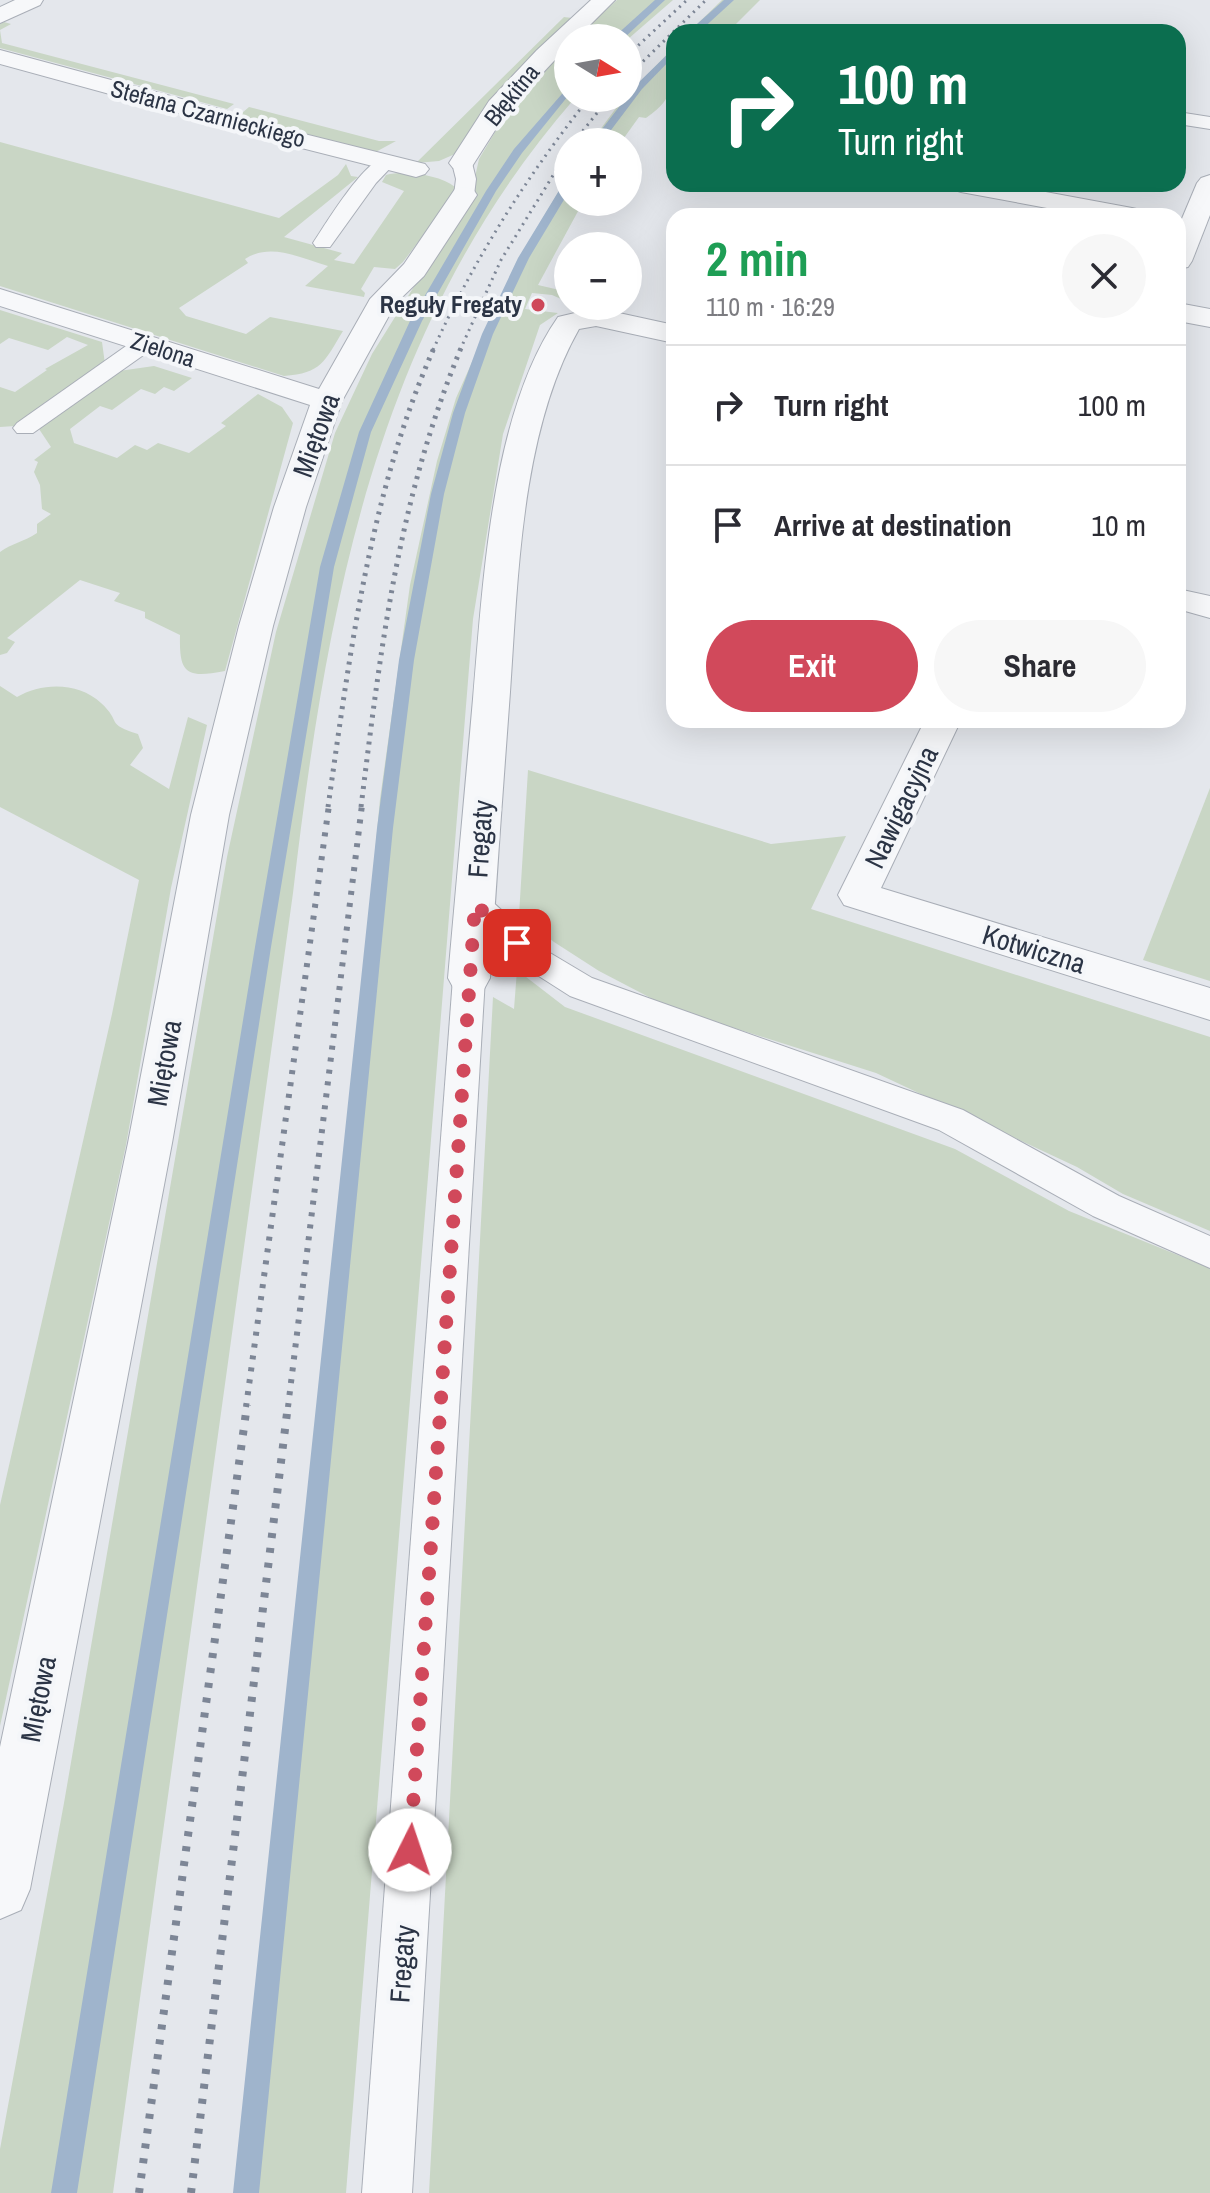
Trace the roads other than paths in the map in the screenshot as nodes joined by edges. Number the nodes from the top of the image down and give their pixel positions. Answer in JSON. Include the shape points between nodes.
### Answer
{"nodes":[{"id":1,"x":32,"y":0,"type":"edge"},
{"id":2,"x":604,"y":0,"type":"edge"},
{"id":3,"x":0,"y":16,"type":"edge"},
{"id":4,"x":0,"y":57,"type":"edge"},
{"id":5,"x":1186,"y":119,"type":"edge"},
{"id":6,"x":1210,"y":123,"type":"edge"},
{"id":7,"x":386,"y":162,"type":"junction"},
{"id":8,"x":462,"y":163,"type":"joint"},
{"id":9,"x":416,"y":169,"type":"dead end"},
{"id":10,"x":1210,"y":183,"type":"edge"},
{"id":11,"x":1004,"y":192,"type":"edge"},
{"id":12,"x":464,"y":195,"type":"joint"},
{"id":13,"x":1089,"y":208,"type":"edge"},
{"id":14,"x":1193,"y":231,"type":"edge"},
{"id":15,"x":323,"y":243,"type":"dead end"},
{"id":16,"x":0,"y":297,"type":"edge"},
{"id":17,"x":1186,"y":314,"type":"edge"},
{"id":18,"x":1210,"y":318,"type":"edge"},
{"id":19,"x":666,"y":332,"type":"edge"},
{"id":20,"x":144,"y":344,"type":"junction"},
{"id":21,"x":327,"y":401,"type":"junction"},
{"id":22,"x":25,"y":428,"type":"dead end"},
{"id":23,"x":1186,"y":601,"type":"edge"},
{"id":24,"x":1210,"y":607,"type":"edge"},
{"id":25,"x":939,"y":728,"type":"edge"},
{"id":26,"x":858,"y":895,"type":"joint"},
{"id":27,"x":475,"y":904,"type":"junction"},
{"id":28,"x":469,"y":978,"type":"joint"},
{"id":29,"x":1210,"y":1004,"type":"edge"},
{"id":30,"x":1210,"y":1253,"type":"edge"},
{"id":31,"x":0,"y":1889,"type":"edge"},
{"id":32,"x":387,"y":2193,"type":"edge"}],
"edges":[{"from":1,"to":3,"type":"street"},
{"from":2,"to":8,"type":"street","name":"Błękitna","via":[[498,106]]},
{"from":4,"to":7,"type":"street","name":"Stefana Czarnieckiego"},
{"from":5,"to":6,"type":"lane"},
{"from":7,"to":9,"type":"street","name":"Stefana Czarnieckiego"},
{"from":7,"to":15,"type":"lane"},
{"from":8,"to":12,"type":"lane"},
{"from":10,"to":14,"type":"street"},
{"from":11,"to":13,"type":"street"},
{"from":12,"to":21,"type":"street","name":"Miętowa","via":[[414,270],[384,299]]},
{"from":16,"to":20,"type":"street","name":"Zielona"},
{"from":17,"to":18,"type":"street"},
{"from":19,"to":27,"type":"street","name":"Fregaty","via":[[596,317],[568,323],[529,410],[499,598]]},
{"from":20,"to":21,"type":"street","name":"Zielona"},
{"from":20,"to":22,"type":"lane"},
{"from":21,"to":31,"type":"street","name":"Miętowa","via":[[260,611],[210,815],[150,1143]]},
{"from":23,"to":24,"type":"street"},
{"from":25,"to":26,"type":"street","name":"Nawigacyjna"},
{"from":26,"to":29,"type":"street","name":"Kotwiczna"},
{"from":27,"to":28,"type":"street","name":"Fregaty"},
{"from":27,"to":30,"type":"lane","via":[[534,958],[581,987],[951,1120],[1106,1206]]},
{"from":28,"to":32,"type":"lane","name":"Fregaty"}]}
